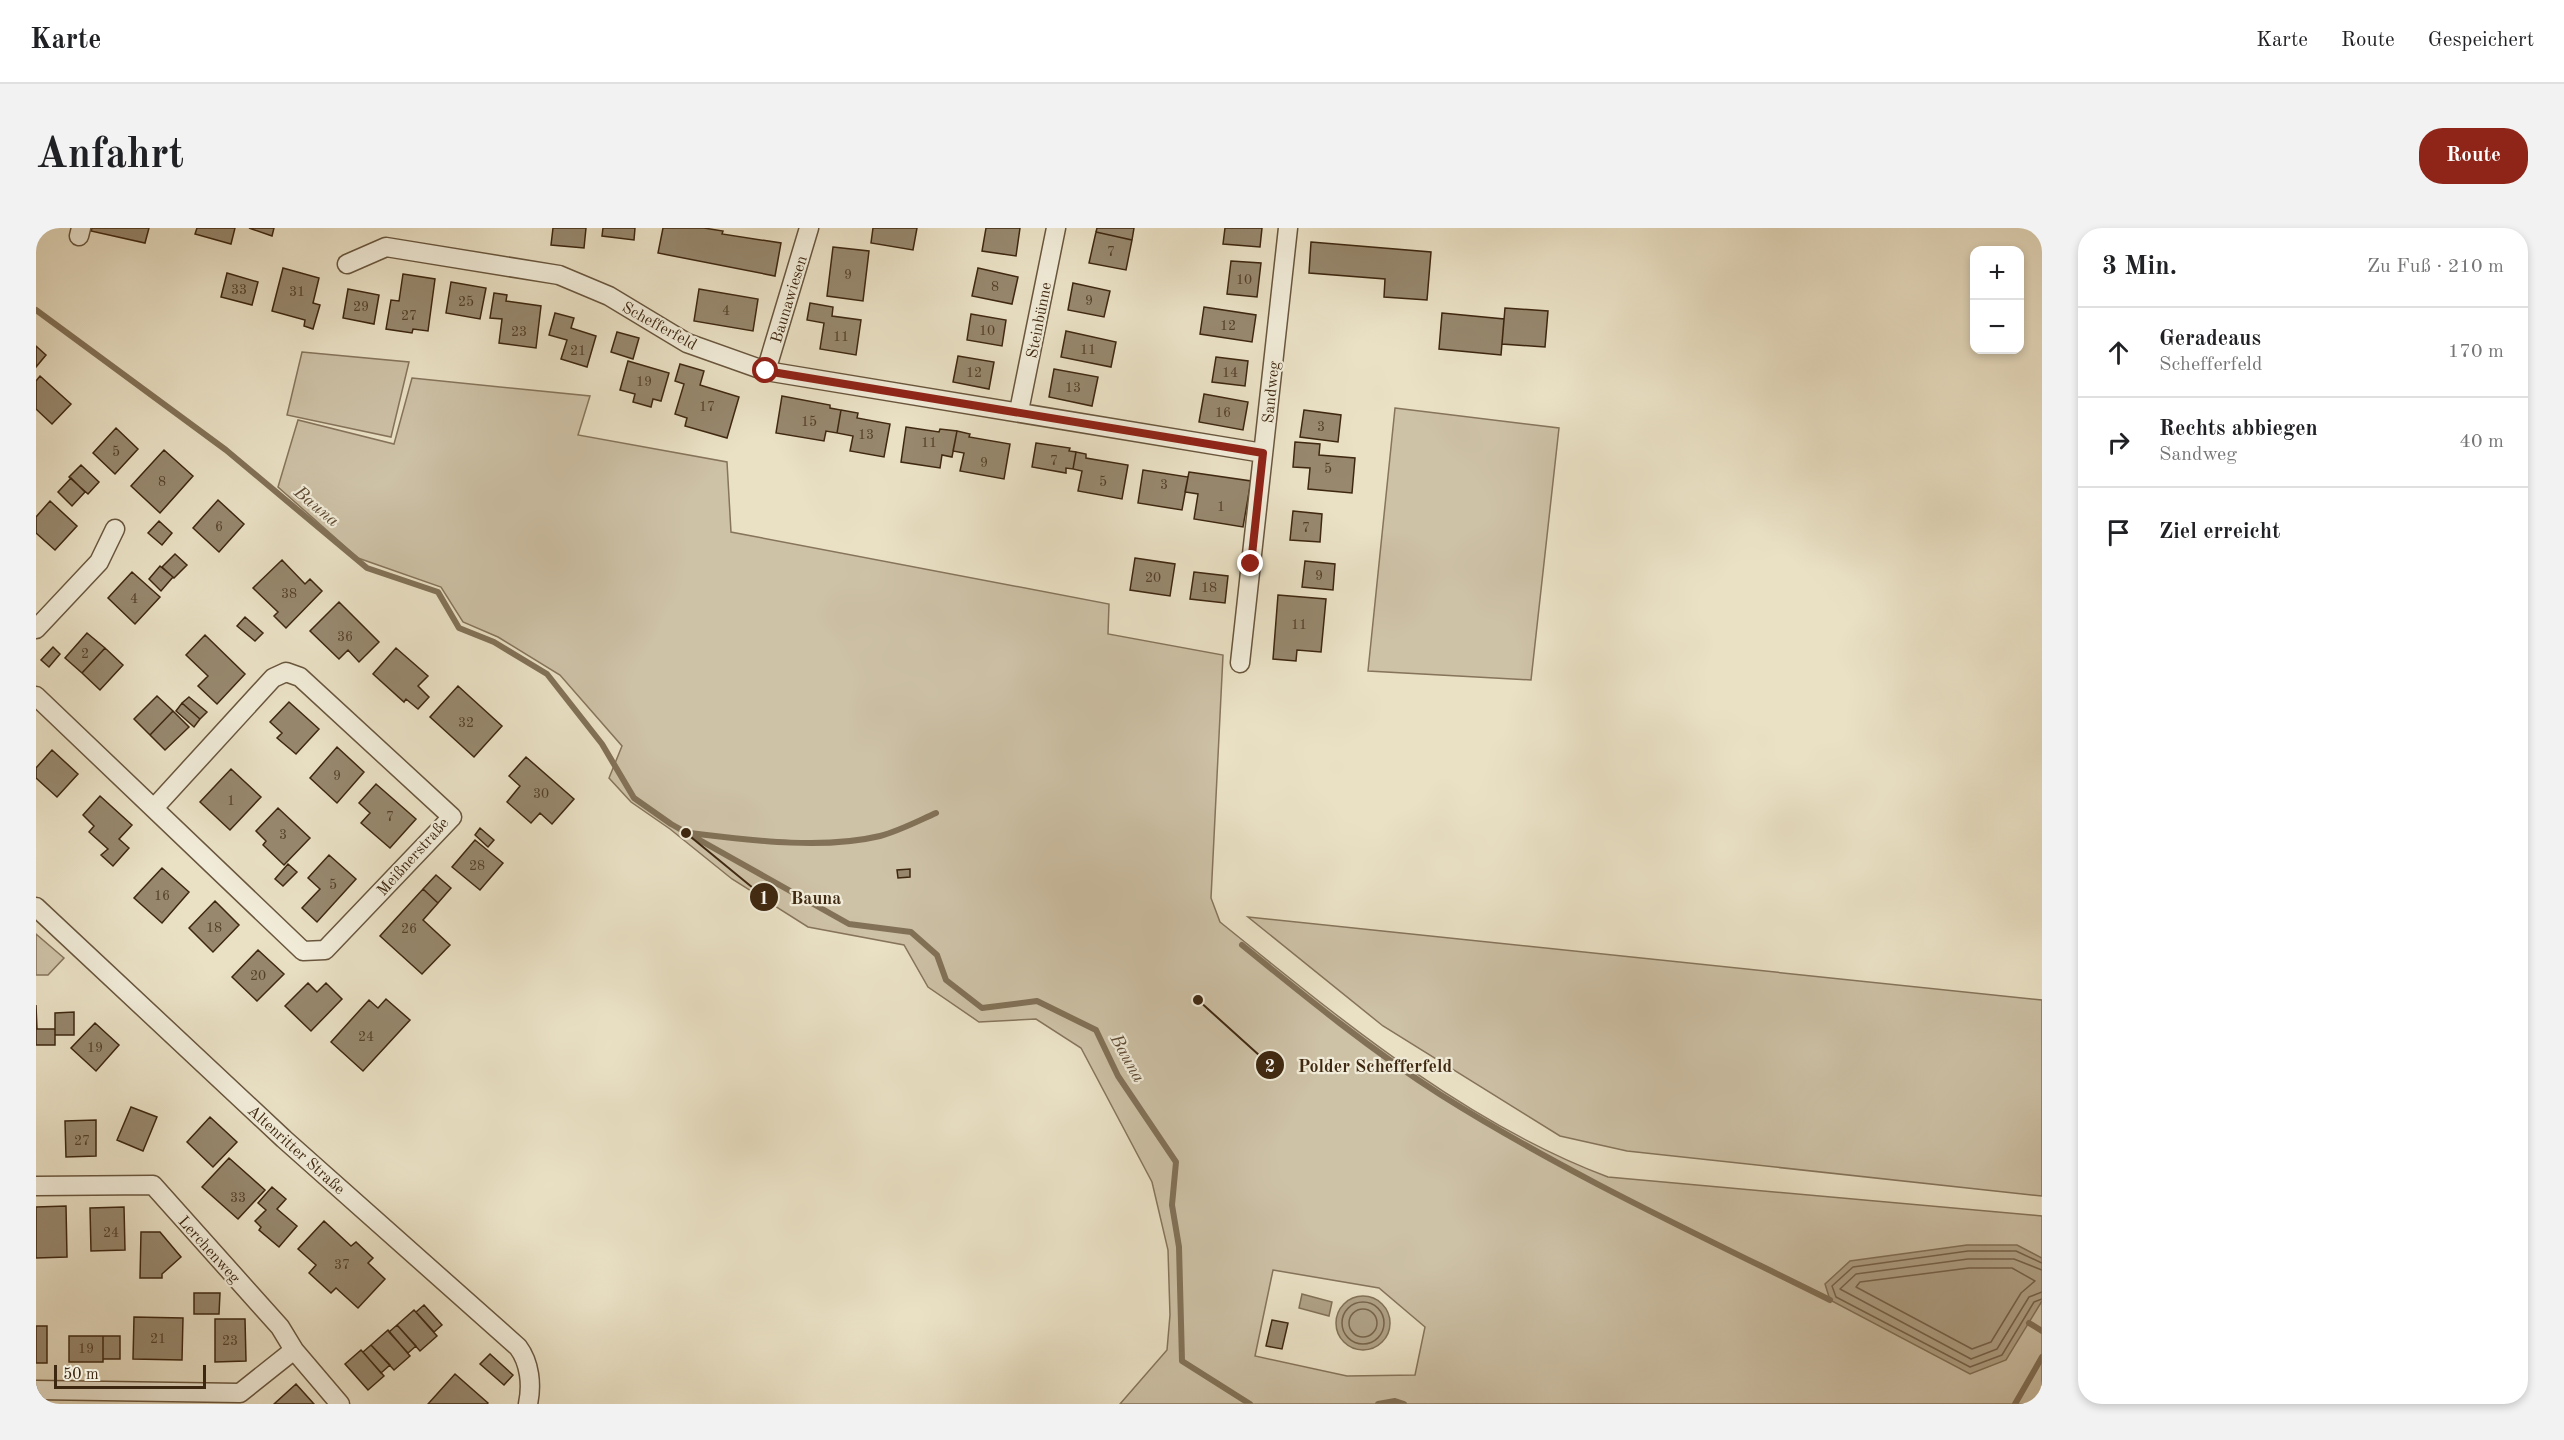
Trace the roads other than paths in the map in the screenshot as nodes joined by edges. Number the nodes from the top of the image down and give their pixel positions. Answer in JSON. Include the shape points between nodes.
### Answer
{"nodes":[{"id":1,"x":809,"y":228,"type":"edge"},
{"id":2,"x":1056,"y":228,"type":"edge"},
{"id":3,"x":1288,"y":228,"type":"edge"},
{"id":4,"x":346,"y":264,"type":"dead end"},
{"id":5,"x":766,"y":371,"type":"junction"},
{"id":6,"x":1019,"y":411,"type":"junction"},
{"id":7,"x":1263,"y":453,"type":"junction"},
{"id":8,"x":115,"y":529,"type":"dead end"},
{"id":9,"x":36,"y":629,"type":"edge"},
{"id":10,"x":1240,"y":663,"type":"dead end"},
{"id":11,"x":36,"y":696,"type":"edge"},
{"id":12,"x":154,"y":808,"type":"junction"},
{"id":13,"x":36,"y":907,"type":"edge"},
{"id":14,"x":36,"y":1186,"type":"edge"},
{"id":15,"x":294,"y":1350,"type":"junction"},
{"id":16,"x":36,"y":1390,"type":"edge"},
{"id":17,"x":340,"y":1404,"type":"edge"},
{"id":18,"x":528,"y":1404,"type":"edge"}],
"edges":[{"from":1,"to":5,"type":"street","name":"Baunawiesen"},
{"from":2,"to":6,"type":"street","name":"Steinbünne"},
{"from":3,"to":7,"type":"street","name":"Sandweg"},
{"from":4,"to":5,"type":"street","name":"Schefferfeld","via":[[386,247],[559,275],[609,296],[687,343]]},
{"from":5,"to":6,"type":"street","name":"Schefferfeld"},
{"from":6,"to":7,"type":"street","name":"Schefferfeld"},
{"from":7,"to":10,"type":"street","name":"Sandweg"},
{"from":8,"to":9,"type":"street","via":[[99,562]]},
{"from":11,"to":12,"type":"street","name":"Meißnerstraße"},
{"from":12,"to":12,"type":"street","name":"Meißnerstraße","via":[[303,951],[325,950],[452,817],[300,677],[286,672],[273,678]]},
{"from":13,"to":18,"type":"street","name":"Altenritter Straße","via":[[285,1139],[518,1347],[525,1356],[530,1380]]},
{"from":14,"to":15,"type":"street","name":"Lerchenweg","via":[[153,1185],[280,1327]]},
{"from":15,"to":16,"type":"street","via":[[240,1393]]},
{"from":15,"to":17,"type":"street","name":"Lerchenweg"}]}
